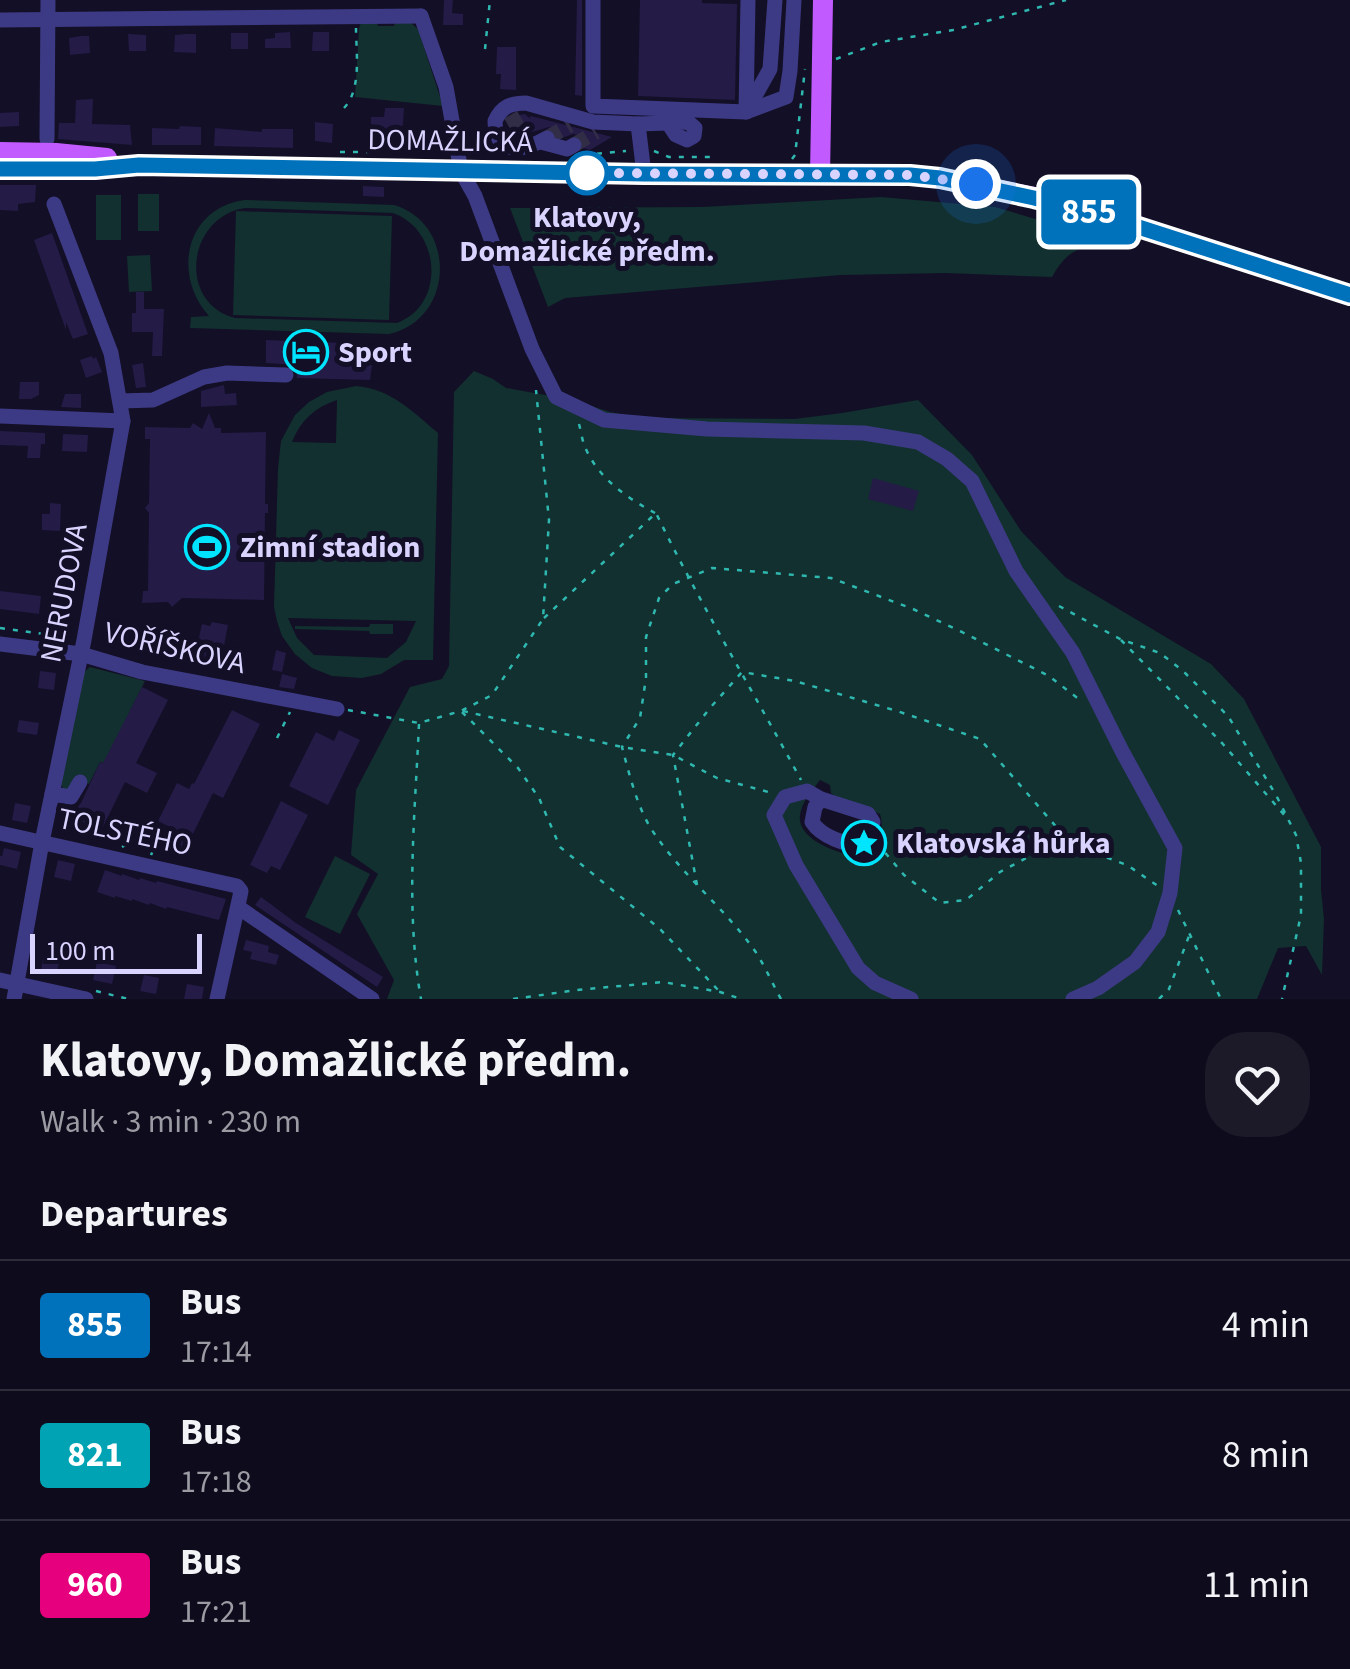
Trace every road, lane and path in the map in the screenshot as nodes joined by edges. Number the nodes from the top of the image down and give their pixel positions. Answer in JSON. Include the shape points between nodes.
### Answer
{"nodes":[{"id":1,"x":48,"y":0,"type":"edge"},
{"id":2,"x":164,"y":0,"type":"edge"},
{"id":3,"x":490,"y":0,"type":"edge"},
{"id":4,"x":593,"y":0,"type":"edge"},
{"id":5,"x":748,"y":0,"type":"edge"},
{"id":6,"x":775,"y":0,"type":"edge"},
{"id":7,"x":794,"y":0,"type":"edge"},
{"id":8,"x":823,"y":0,"type":"edge"},
{"id":9,"x":1066,"y":0,"type":"edge"},
{"id":10,"x":338,"y":8,"type":"edge"},
{"id":11,"x":424,"y":8,"type":"edge"},
{"id":12,"x":356,"y":16,"type":"junction"},
{"id":13,"x":162,"y":19,"type":"junction"},
{"id":14,"x":0,"y":20,"type":"edge"},
{"id":15,"x":47,"y":20,"type":"junction"},
{"id":16,"x":485,"y":49,"type":"dead end"},
{"id":17,"x":821,"y":60,"type":"junction"},
{"id":18,"x":770,"y":69,"type":"junction"},
{"id":19,"x":790,"y":70,"type":"junction"},
{"id":20,"x":344,"y":108,"type":"dead end"},
{"id":21,"x":746,"y":112,"type":"junction"},
{"id":22,"x":668,"y":123,"type":"dead end"},
{"id":23,"x":638,"y":124,"type":"junction"},
{"id":24,"x":47,"y":139,"type":"dead end"},
{"id":25,"x":555,"y":143,"type":"tunnel mouth"},
{"id":26,"x":0,"y":152,"type":"edge"},
{"id":27,"x":139,"y":165,"type":"junction"},
{"id":28,"x":0,"y":169,"type":"edge"},
{"id":29,"x":461,"y":171,"type":"junction"},
{"id":30,"x":644,"y":174,"type":"junction"},
{"id":31,"x":820,"y":175,"type":"junction"},
{"id":32,"x":54,"y":204,"type":"dead end"},
{"id":33,"x":1350,"y":295,"type":"edge"},
{"id":34,"x":286,"y":375,"type":"dead end"},
{"id":35,"x":536,"y":387,"type":"dead end"},
{"id":36,"x":120,"y":401,"type":"junction"},
{"id":37,"x":575,"y":406,"type":"junction"},
{"id":38,"x":0,"y":416,"type":"edge"},
{"id":39,"x":123,"y":421,"type":"junction"},
{"id":40,"x":656,"y":513,"type":"junction"},
{"id":41,"x":688,"y":579,"type":"junction"},
{"id":42,"x":1053,"y":603,"type":"dead end"},
{"id":43,"x":544,"y":620,"type":"junction"},
{"id":44,"x":0,"y":628,"type":"edge"},
{"id":45,"x":1120,"y":639,"type":"junction"},
{"id":46,"x":0,"y":644,"type":"edge"},
{"id":47,"x":82,"y":647,"type":"junction"},
{"id":48,"x":742,"y":672,"type":"junction"},
{"id":49,"x":1086,"y":705,"type":"dead end"},
{"id":50,"x":337,"y":708,"type":"joint"},
{"id":51,"x":461,"y":711,"type":"junction"},
{"id":52,"x":420,"y":723,"type":"junction"},
{"id":53,"x":622,"y":746,"type":"junction"},
{"id":54,"x":673,"y":755,"type":"junction"},
{"id":55,"x":80,"y":782,"type":"dead end"},
{"id":56,"x":52,"y":794,"type":"junction"},
{"id":57,"x":814,"y":795,"type":"junction"},
{"id":58,"x":785,"y":797,"type":"junction"},
{"id":59,"x":1288,"y":821,"type":"junction"},
{"id":60,"x":0,"y":833,"type":"edge"},
{"id":61,"x":869,"y":833,"type":"junction"},
{"id":62,"x":42,"y":842,"type":"junction"},
{"id":63,"x":1072,"y":844,"type":"junction"},
{"id":64,"x":115,"y":851,"type":"dead end"},
{"id":65,"x":149,"y":858,"type":"dead end"},
{"id":66,"x":697,"y":886,"type":"junction"},
{"id":67,"x":1170,"y":893,"type":"junction"},
{"id":68,"x":238,"y":906,"type":"junction"},
{"id":69,"x":1189,"y":935,"type":"junction"},
{"id":70,"x":10,"y":988,"type":"edge"},
{"id":71,"x":720,"y":992,"type":"junction"},
{"id":72,"x":86,"y":999,"type":"edge"},
{"id":73,"x":217,"y":999,"type":"edge"},
{"id":74,"x":372,"y":999,"type":"edge"},
{"id":75,"x":421,"y":999,"type":"edge"},
{"id":76,"x":513,"y":999,"type":"edge"},
{"id":77,"x":741,"y":999,"type":"edge"},
{"id":78,"x":780,"y":999,"type":"edge"},
{"id":79,"x":911,"y":999,"type":"edge"},
{"id":80,"x":1073,"y":999,"type":"edge"},
{"id":81,"x":1159,"y":999,"type":"edge"},
{"id":82,"x":1221,"y":999,"type":"edge"},
{"id":83,"x":1282,"y":999,"type":"edge"}],
"edges":[{"from":1,"to":15,"type":"street"},
{"from":2,"to":13,"type":"street"},
{"from":3,"to":16,"type":"path"},
{"from":4,"to":21,"type":"street","via":[[592,106]]},
{"from":5,"to":21,"type":"street"},
{"from":6,"to":18,"type":"street"},
{"from":7,"to":19,"type":"street"},
{"from":8,"to":17,"type":"main road"},
{"from":9,"to":17,"type":"path"},
{"from":10,"to":12,"type":"street"},
{"from":10,"to":13,"type":"street"},
{"from":11,"to":12,"type":"street"},
{"from":11,"to":29,"type":"street"},
{"from":12,"to":20,"type":"path","via":[[354,90]]},
{"from":13,"to":15,"type":"street"},
{"from":14,"to":15,"type":"street"},
{"from":15,"to":24,"type":"street"},
{"from":17,"to":31,"type":"main road"},
{"from":18,"to":19,"type":"street"},
{"from":18,"to":21,"type":"street"},
{"from":19,"to":21,"type":"street","via":[[786,97]]},
{"from":22,"to":23,"type":"street"},
{"from":23,"to":25,"type":"street","via":[[584,126],[515,103],[495,121],[502,143],[516,149]]},
{"from":23,"to":30,"type":"street"},
{"from":26,"to":27,"type":"main road","name":"DOMAŽLICKÁ"},
{"from":27,"to":28,"type":"main road","name":"DOMAŽLICKÁ"},
{"from":27,"to":29,"type":"main road","name":"DOMAŽLICKÁ"},
{"from":29,"to":30,"type":"main road","name":"DOMAŽLICKÁ"},
{"from":29,"to":37,"type":"street","via":[[532,349],[556,397]]},
{"from":30,"to":31,"type":"main road","name":"DOMAŽLICKÁ"},
{"from":31,"to":33,"type":"main road","name":"DOMAŽLICKÁ","via":[[910,175],[976,184],[1101,215]]},
{"from":32,"to":36,"type":"street","name":"NERUDOVA","via":[[111,353]]},
{"from":34,"to":36,"type":"street","via":[[228,373],[153,400]]},
{"from":35,"to":43,"type":"path","via":[[548,520]]},
{"from":36,"to":39,"type":"street","name":"NERUDOVA"},
{"from":37,"to":40,"type":"path","via":[[585,448],[606,478]]},
{"from":37,"to":67,"type":"street","via":[[604,420],[864,433],[918,442],[947,459],[972,481],[1016,571],[1073,653],[1175,848]]},
{"from":38,"to":39,"type":"street"},
{"from":39,"to":47,"type":"street","name":"NERUDOVA"},
{"from":40,"to":41,"type":"path"},
{"from":40,"to":43,"type":"path"},
{"from":41,"to":48,"type":"path"},
{"from":41,"to":49,"type":"path","via":[[712,568],[832,578],[976,639],[1050,676]]},
{"from":41,"to":53,"type":"path","via":[[659,598],[646,637],[640,718]]},
{"from":42,"to":45,"type":"path"},
{"from":43,"to":51,"type":"path","via":[[492,694]]},
{"from":44,"to":47,"type":"path"},
{"from":45,"to":59,"type":"path","via":[[1222,742]]},
{"from":45,"to":59,"type":"path","via":[[1160,653],[1228,716]]},
{"from":46,"to":47,"type":"street","name":"VOŘÍŠKOVA"},
{"from":47,"to":50,"type":"street","name":"VOŘÍŠKOVA","via":[[142,672]]},
{"from":47,"to":56,"type":"street","name":"NERUDOVA"},
{"from":48,"to":54,"type":"path"},
{"from":48,"to":57,"type":"path"},
{"from":48,"to":63,"type":"path","via":[[795,681],[980,740]]},
{"from":50,"to":52,"type":"path"},
{"from":51,"to":52,"type":"path"},
{"from":51,"to":53,"type":"path"},
{"from":51,"to":71,"type":"path","via":[[518,768],[560,848],[660,929]]},
{"from":52,"to":75,"type":"path","via":[[412,894]]},
{"from":53,"to":54,"type":"path"},
{"from":53,"to":66,"type":"path","via":[[649,825]]},
{"from":54,"to":58,"type":"path","via":[[717,778]]},
{"from":54,"to":66,"type":"path"},
{"from":55,"to":56,"type":"street","via":[[71,798]]},
{"from":56,"to":62,"type":"street","name":"NERUDOVA"},
{"from":57,"to":58,"type":"street"},
{"from":57,"to":61,"type":"street","via":[[868,814]]},
{"from":57,"to":61,"type":"street","via":[[812,822],[819,831],[860,845]]},
{"from":58,"to":79,"type":"street","via":[[774,814],[846,950],[875,982]]},
{"from":59,"to":83,"type":"path","via":[[1301,863],[1301,915]]},
{"from":60,"to":62,"type":"street","name":"TOLSTÉHO"},
{"from":61,"to":63,"type":"path","via":[[904,875],[940,903],[966,900],[1044,848]]},
{"from":62,"to":68,"type":"street","name":"TOLSTÉHO","via":[[237,886]]},
{"from":62,"to":70,"type":"street","name":"NERUDOVA"},
{"from":63,"to":67,"type":"path","via":[[1127,865]]},
{"from":64,"to":65,"type":"path","via":[[165,824]]},
{"from":66,"to":78,"type":"path","via":[[757,953]]},
{"from":67,"to":69,"type":"path"},
{"from":67,"to":80,"type":"street","via":[[1158,932],[1134,962]]},
{"from":68,"to":73,"type":"street"},
{"from":68,"to":74,"type":"street"},
{"from":69,"to":81,"type":"path"},
{"from":69,"to":82,"type":"path"},
{"from":70,"to":72,"type":"street"},
{"from":71,"to":76,"type":"path","via":[[663,982]]},
{"from":71,"to":77,"type":"path"}]}
